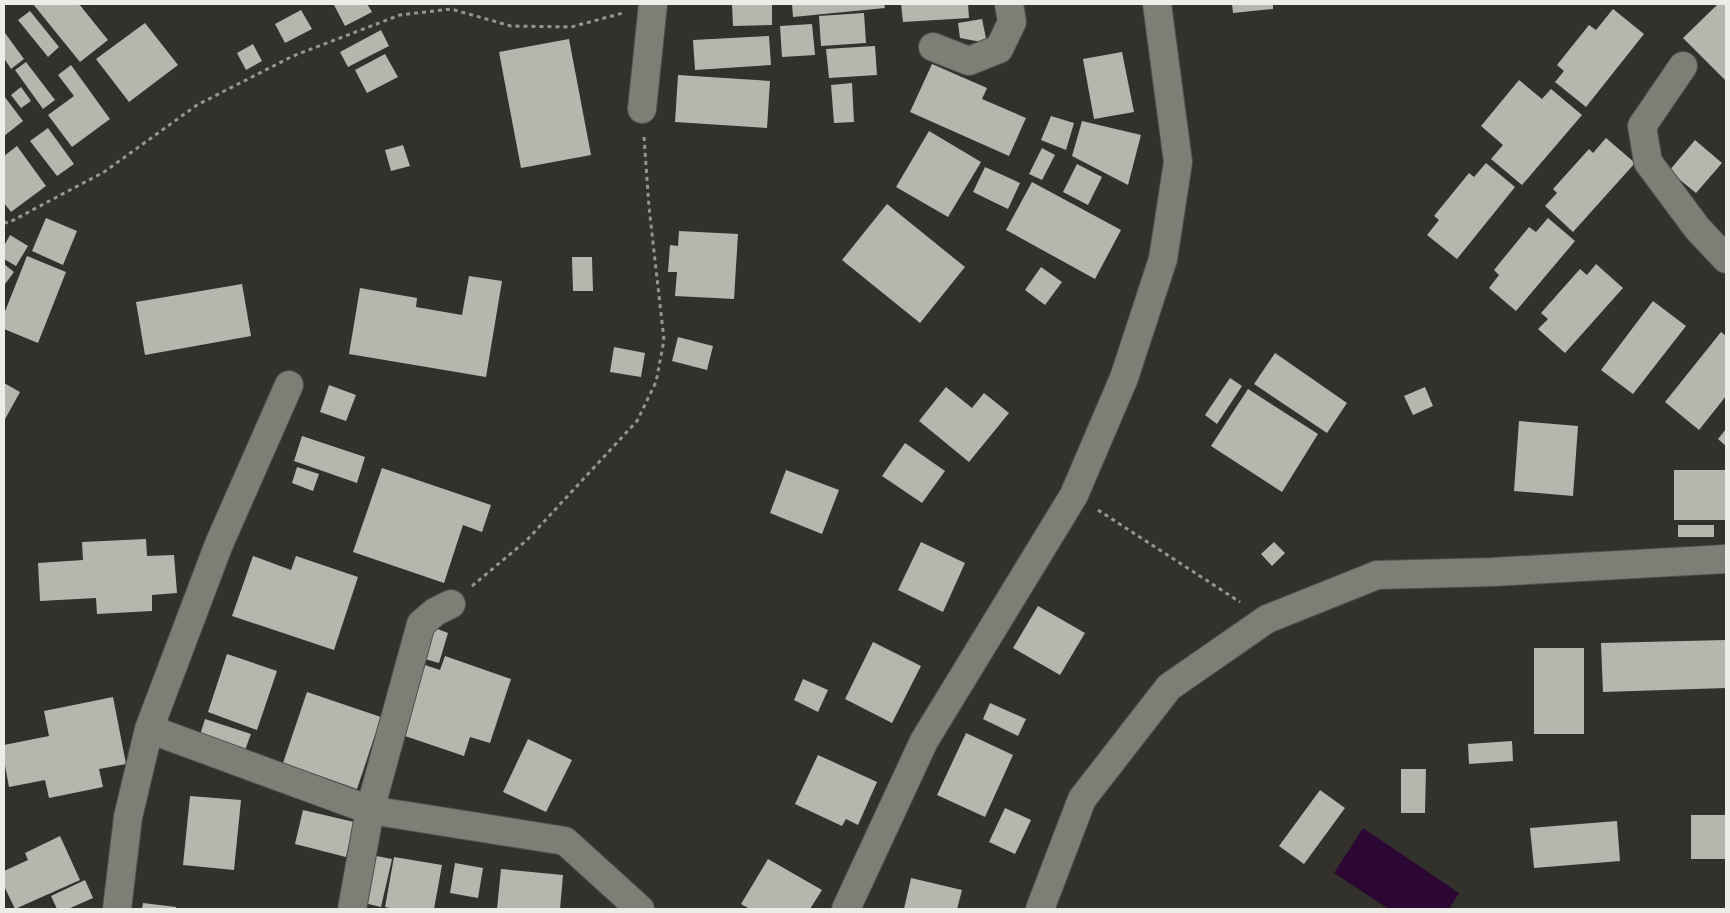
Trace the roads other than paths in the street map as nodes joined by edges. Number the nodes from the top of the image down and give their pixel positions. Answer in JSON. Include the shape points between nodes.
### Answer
{"nodes":[{"id":1,"x":653,"y":4,"type":"edge"},
{"id":2,"x":1009,"y":4,"type":"edge"},
{"id":3,"x":1157,"y":4,"type":"edge"},
{"id":4,"x":933,"y":47,"type":"dead end"},
{"id":5,"x":1682,"y":66,"type":"dead end"},
{"id":6,"x":642,"y":109,"type":"road end"},
{"id":7,"x":1726,"y":259,"type":"edge"},
{"id":8,"x":289,"y":385,"type":"dead end"},
{"id":9,"x":1726,"y":559,"type":"edge"},
{"id":10,"x":450,"y":604,"type":"road end"},
{"id":11,"x":149,"y":729,"type":"junction"},
{"id":12,"x":370,"y":810,"type":"junction"},
{"id":13,"x":117,"y":909,"type":"edge"},
{"id":14,"x":352,"y":909,"type":"edge"},
{"id":15,"x":640,"y":909,"type":"edge"},
{"id":16,"x":846,"y":909,"type":"edge"},
{"id":17,"x":1040,"y":909,"type":"edge"}],
"edges":[{"from":1,"to":6,"type":"street"},
{"from":2,"to":4,"type":"street","via":[[1012,22],[999,49],[969,61]]},
{"from":3,"to":16,"type":"street","via":[[1178,162],[1163,258],[1124,378],[1074,495],[924,741]]},
{"from":5,"to":7,"type":"street","via":[[1642,126],[1648,162],[1696,228]]},
{"from":8,"to":11,"type":"street","via":[[220,544]]},
{"from":9,"to":17,"type":"street","via":[[1377,575],[1267,619],[1168,687],[1082,799]]},
{"from":10,"to":12,"type":"street","via":[[421,624]]},
{"from":11,"to":12,"type":"street"},
{"from":11,"to":13,"type":"street","via":[[128,818]]},
{"from":12,"to":14,"type":"street"},
{"from":12,"to":15,"type":"street","via":[[565,842]]}]}
